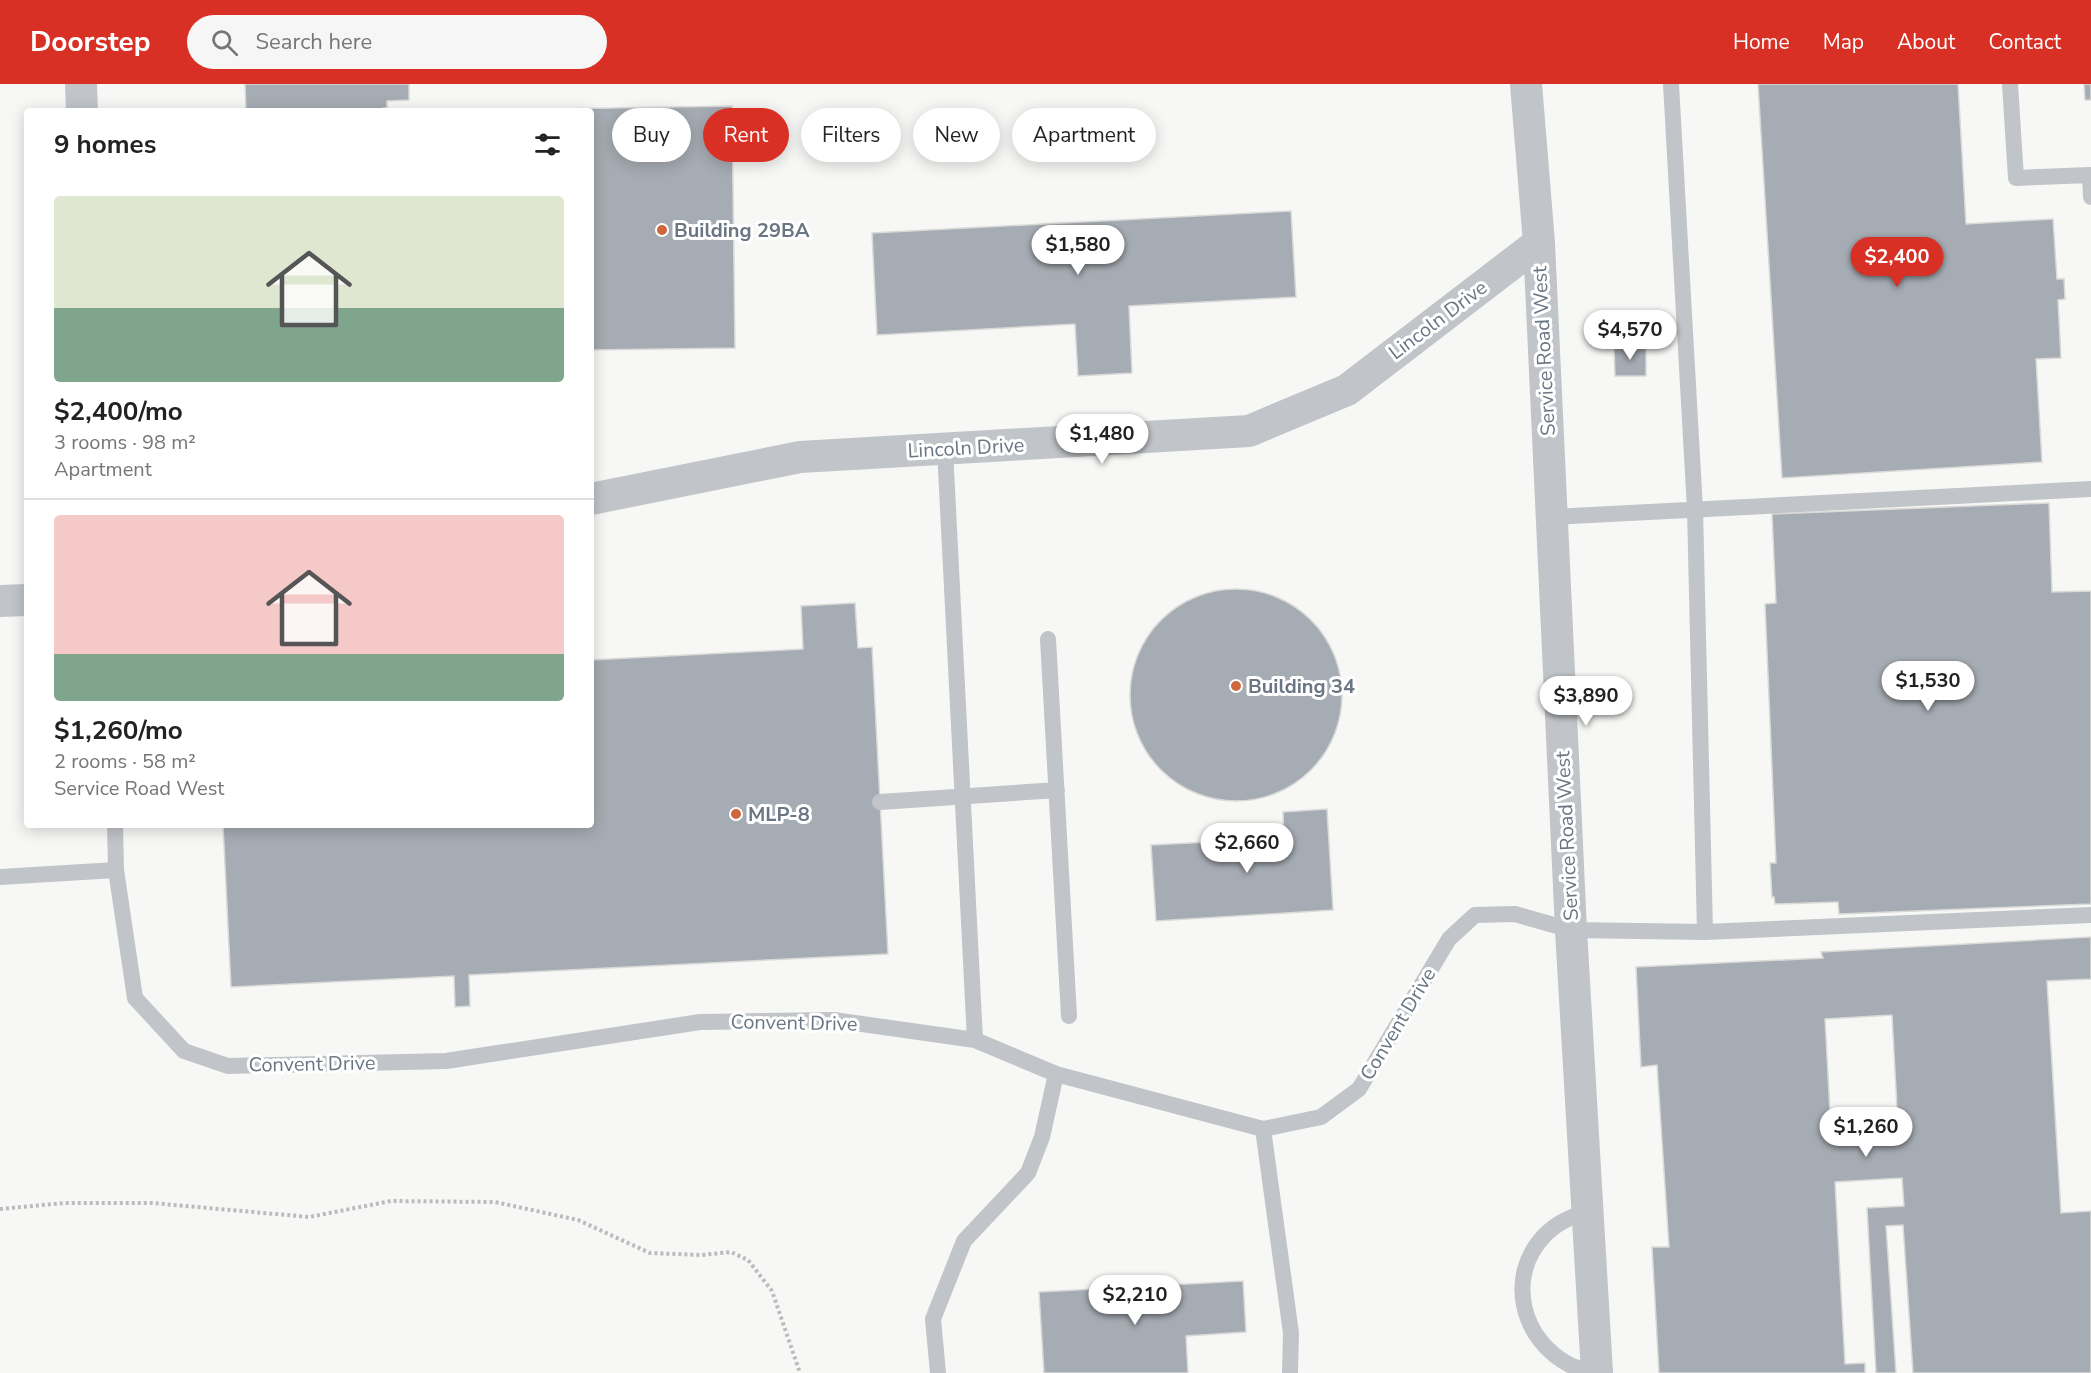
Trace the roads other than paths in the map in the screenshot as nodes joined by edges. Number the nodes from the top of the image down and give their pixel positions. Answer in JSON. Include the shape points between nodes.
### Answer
{"nodes":[{"id":1,"x":81,"y":84,"type":"edge"},
{"id":2,"x":1526,"y":84,"type":"edge"},
{"id":3,"x":1671,"y":84,"type":"edge"},
{"id":4,"x":2010,"y":84,"type":"edge"},
{"id":5,"x":82,"y":108,"type":"edge"},
{"id":6,"x":2091,"y":197,"type":"edge"},
{"id":7,"x":1539,"y":243,"type":"junction"},
{"id":8,"x":945,"y":450,"type":"junction"},
{"id":9,"x":2091,"y":489,"type":"edge"},
{"id":10,"x":594,"y":498,"type":"edge"},
{"id":11,"x":1695,"y":509,"type":"junction"},
{"id":12,"x":1552,"y":517,"type":"junction"},
{"id":13,"x":24,"y":600,"type":"edge"},
{"id":14,"x":0,"y":601,"type":"edge"},
{"id":15,"x":1048,"y":639,"type":"dead end"},
{"id":16,"x":1057,"y":790,"type":"junction"},
{"id":17,"x":963,"y":796,"type":"junction"},
{"id":18,"x":880,"y":802,"type":"dead end"},
{"id":19,"x":115,"y":828,"type":"edge"},
{"id":20,"x":116,"y":870,"type":"junction"},
{"id":21,"x":0,"y":877,"type":"edge"},
{"id":22,"x":2091,"y":915,"type":"edge"},
{"id":23,"x":1571,"y":930,"type":"junction"},
{"id":24,"x":1705,"y":932,"type":"junction"},
{"id":25,"x":1069,"y":1016,"type":"dead end"},
{"id":26,"x":975,"y":1040,"type":"junction"},
{"id":27,"x":1056,"y":1074,"type":"junction"},
{"id":28,"x":1263,"y":1129,"type":"junction"},
{"id":29,"x":1587,"y":1211,"type":"junction"},
{"id":30,"x":938,"y":1373,"type":"edge"},
{"id":31,"x":1290,"y":1373,"type":"edge"},
{"id":32,"x":1597,"y":1373,"type":"edge"}],
"edges":[{"from":1,"to":5,"type":"street"},
{"from":2,"to":7,"type":"street","name":"Service Road West"},
{"from":3,"to":11,"type":"lane"},
{"from":4,"to":6,"type":"lane","via":[[2016,178],[2090,175]]},
{"from":7,"to":8,"type":"street","name":"Lincoln Drive","via":[[1347,390],[1248,431]]},
{"from":7,"to":12,"type":"street","name":"Service Road West"},
{"from":8,"to":10,"type":"street","name":"Lincoln Drive","via":[[800,457]]},
{"from":8,"to":17,"type":"lane"},
{"from":9,"to":11,"type":"lane"},
{"from":11,"to":12,"type":"lane"},
{"from":11,"to":24,"type":"lane"},
{"from":12,"to":23,"type":"street","name":"Service Road West"},
{"from":13,"to":14,"type":"street"},
{"from":15,"to":16,"type":"lane"},
{"from":16,"to":17,"type":"lane"},
{"from":16,"to":25,"type":"lane"},
{"from":17,"to":18,"type":"lane"},
{"from":17,"to":26,"type":"lane"},
{"from":19,"to":20,"type":"lane","name":"Convent Drive"},
{"from":20,"to":21,"type":"lane"},
{"from":20,"to":26,"type":"lane","name":"Convent Drive","via":[[135,998],[184,1051],[228,1066],[446,1061],[700,1022],[834,1020]]},
{"from":22,"to":24,"type":"lane","name":"Convent Drive"},
{"from":23,"to":24,"type":"lane","name":"Convent Drive"},
{"from":23,"to":28,"type":"lane","name":"Convent Drive","via":[[1515,914],[1475,915],[1449,939],[1359,1089],[1321,1118]]},
{"from":23,"to":29,"type":"street","name":"Service Road West"},
{"from":26,"to":27,"type":"lane","name":"Convent Drive"},
{"from":27,"to":28,"type":"lane","name":"Convent Drive"},
{"from":27,"to":30,"type":"lane","via":[[1042,1137],[1028,1173],[964,1241],[933,1319]]},
{"from":28,"to":31,"type":"lane","via":[[1291,1333]]},
{"from":29,"to":32,"type":"street","name":"Service Road West"},
{"from":29,"to":32,"type":"lane","via":[[1563,1220],[1543,1236],[1529,1258],[1522,1283],[1524,1308],[1533,1332],[1550,1352],[1572,1366]]}]}
